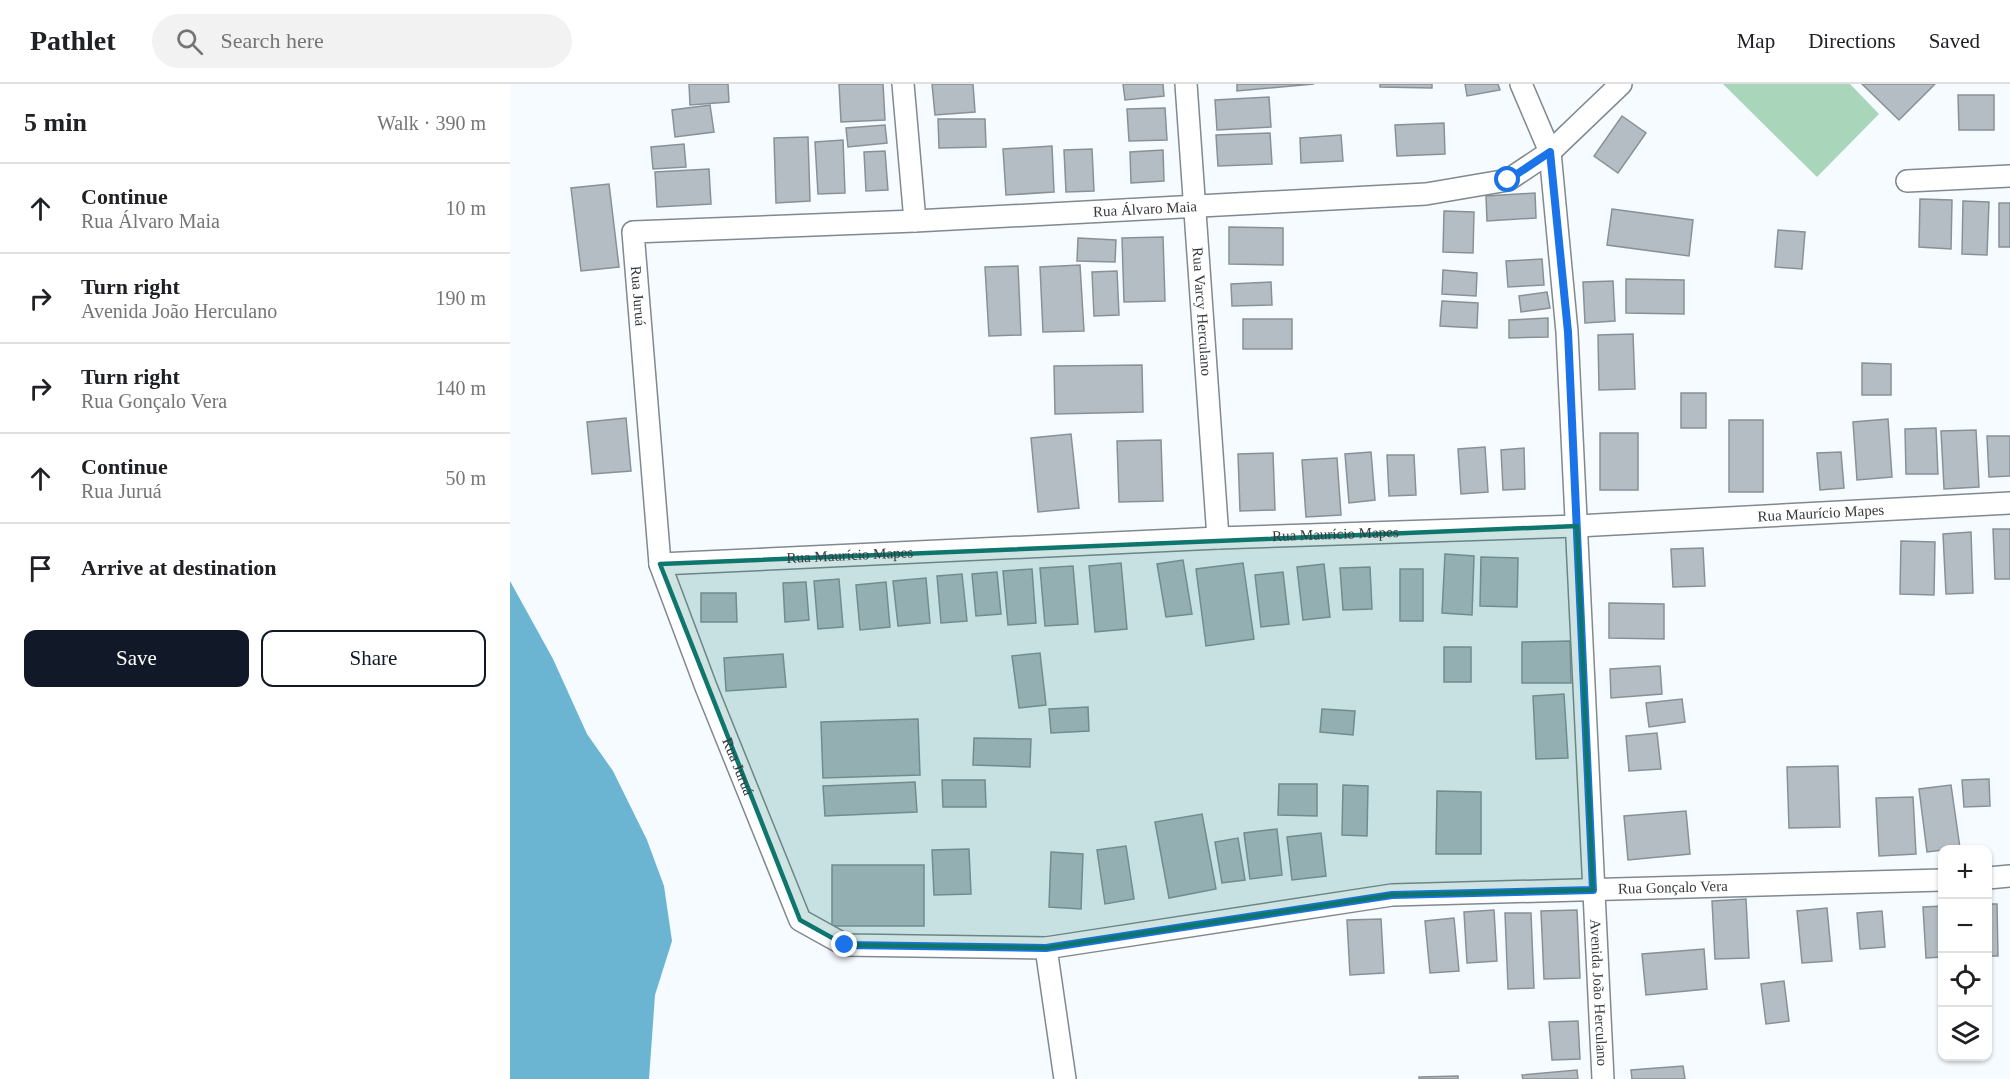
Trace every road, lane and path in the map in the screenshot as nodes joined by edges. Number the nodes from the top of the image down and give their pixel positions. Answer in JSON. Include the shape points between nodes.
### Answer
{"nodes":[{"id":1,"x":903,"y":84,"type":"edge"},
{"id":2,"x":1186,"y":84,"type":"edge"},
{"id":3,"x":1521,"y":84,"type":"edge"},
{"id":4,"x":1621,"y":84,"type":"edge"},
{"id":5,"x":1550,"y":152,"type":"junction"},
{"id":6,"x":2010,"y":176,"type":"edge"},
{"id":7,"x":1907,"y":181,"type":"dead end"},
{"id":8,"x":1194,"y":206,"type":"junction"},
{"id":9,"x":915,"y":221,"type":"junction"},
{"id":10,"x":633,"y":232,"type":"joint"},
{"id":11,"x":2010,"y":503,"type":"edge"},
{"id":12,"x":1577,"y":526,"type":"junction"},
{"id":13,"x":1218,"y":538,"type":"junction"},
{"id":14,"x":660,"y":564,"type":"junction"},
{"id":15,"x":2010,"y":876,"type":"edge"},
{"id":16,"x":1992,"y":878,"type":"edge"},
{"id":17,"x":1938,"y":880,"type":"edge"},
{"id":18,"x":1593,"y":890,"type":"junction"},
{"id":19,"x":1046,"y":948,"type":"junction"},
{"id":20,"x":1065,"y":1079,"type":"edge"},
{"id":21,"x":1603,"y":1079,"type":"edge"}],
"edges":[{"from":1,"to":9,"type":"street"},
{"from":2,"to":8,"type":"street","name":"Rua Varcy Herculano"},
{"from":3,"to":5,"type":"street","name":"Avenida João Herculano"},
{"from":4,"to":5,"type":"street","name":"Rua Álvaro Maia"},
{"from":5,"to":8,"type":"street","name":"Rua Álvaro Maia","via":[[1508,180],[1426,194]]},
{"from":5,"to":12,"type":"street","name":"Avenida João Herculano","via":[[1568,332]]},
{"from":6,"to":7,"type":"street"},
{"from":8,"to":9,"type":"street","name":"Rua Álvaro Maia"},
{"from":8,"to":13,"type":"street","name":"Rua Varcy Herculano"},
{"from":9,"to":10,"type":"street","name":"Rua Álvaro Maia"},
{"from":10,"to":14,"type":"street","name":"Rua Juruá"},
{"from":11,"to":12,"type":"street","name":"Rua Maurício Mapes"},
{"from":12,"to":13,"type":"street","name":"Rua Maurício Mapes"},
{"from":12,"to":18,"type":"street","name":"Avenida João Herculano"},
{"from":13,"to":14,"type":"street","name":"Rua Maurício Mapes"},
{"from":14,"to":19,"type":"street","name":"Rua Juruá","via":[[800,920],[845,945]]},
{"from":15,"to":16,"type":"street"},
{"from":17,"to":18,"type":"street","name":"Rua Gonçalo Vera"},
{"from":18,"to":19,"type":"street","name":"Rua Gonçalo Vera","via":[[1392,895]]},
{"from":18,"to":21,"type":"street","name":"Avenida João Herculano"},
{"from":19,"to":20,"type":"street"}]}
